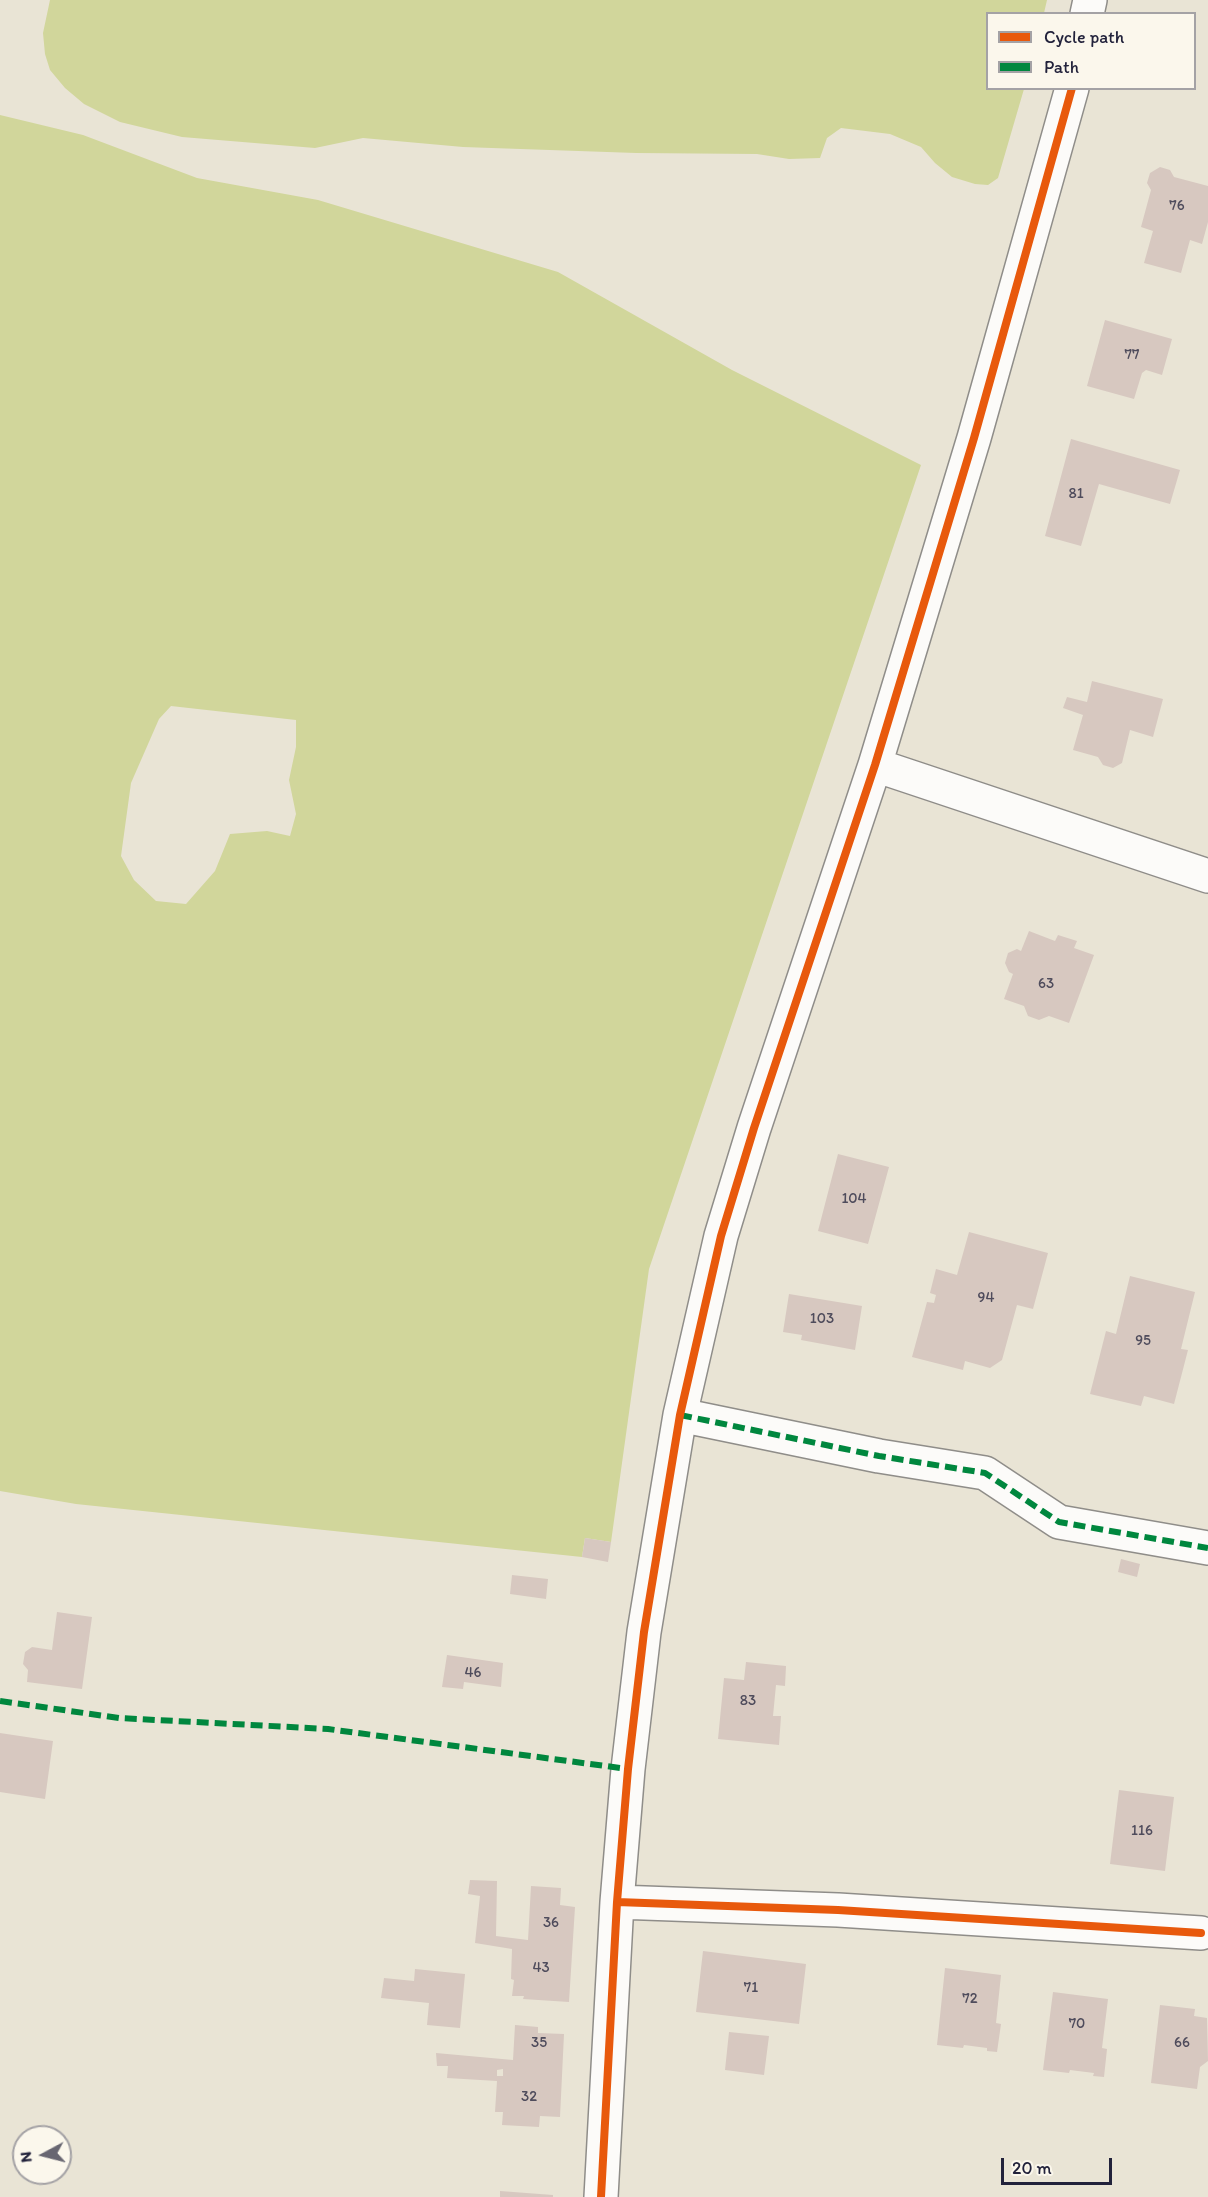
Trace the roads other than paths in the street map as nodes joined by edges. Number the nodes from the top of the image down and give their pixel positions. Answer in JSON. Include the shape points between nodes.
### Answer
{"nodes":[{"id":1,"x":1071,"y":90,"type":"edge"},
{"id":2,"x":875,"y":765,"type":"junction"},
{"id":3,"x":1208,"y":876,"type":"edge"},
{"id":4,"x":680,"y":1415,"type":"junction"},
{"id":5,"x":1208,"y":1548,"type":"edge"},
{"id":6,"x":616,"y":1902,"type":"junction"},
{"id":7,"x":1201,"y":1933,"type":"dead end"},
{"id":8,"x":601,"y":2197,"type":"edge"}],
"edges":[{"from":1,"to":2,"type":"street","via":[[974,438]]},
{"from":2,"to":3,"type":"street"},
{"from":2,"to":4,"type":"street","via":[[721,1236]]},
{"from":4,"to":5,"type":"street","via":[[879,1456],[985,1473],[1059,1522]]},
{"from":4,"to":6,"type":"street","via":[[644,1632]]},
{"from":6,"to":7,"type":"street","via":[[837,1910]]},
{"from":6,"to":8,"type":"street"}]}
